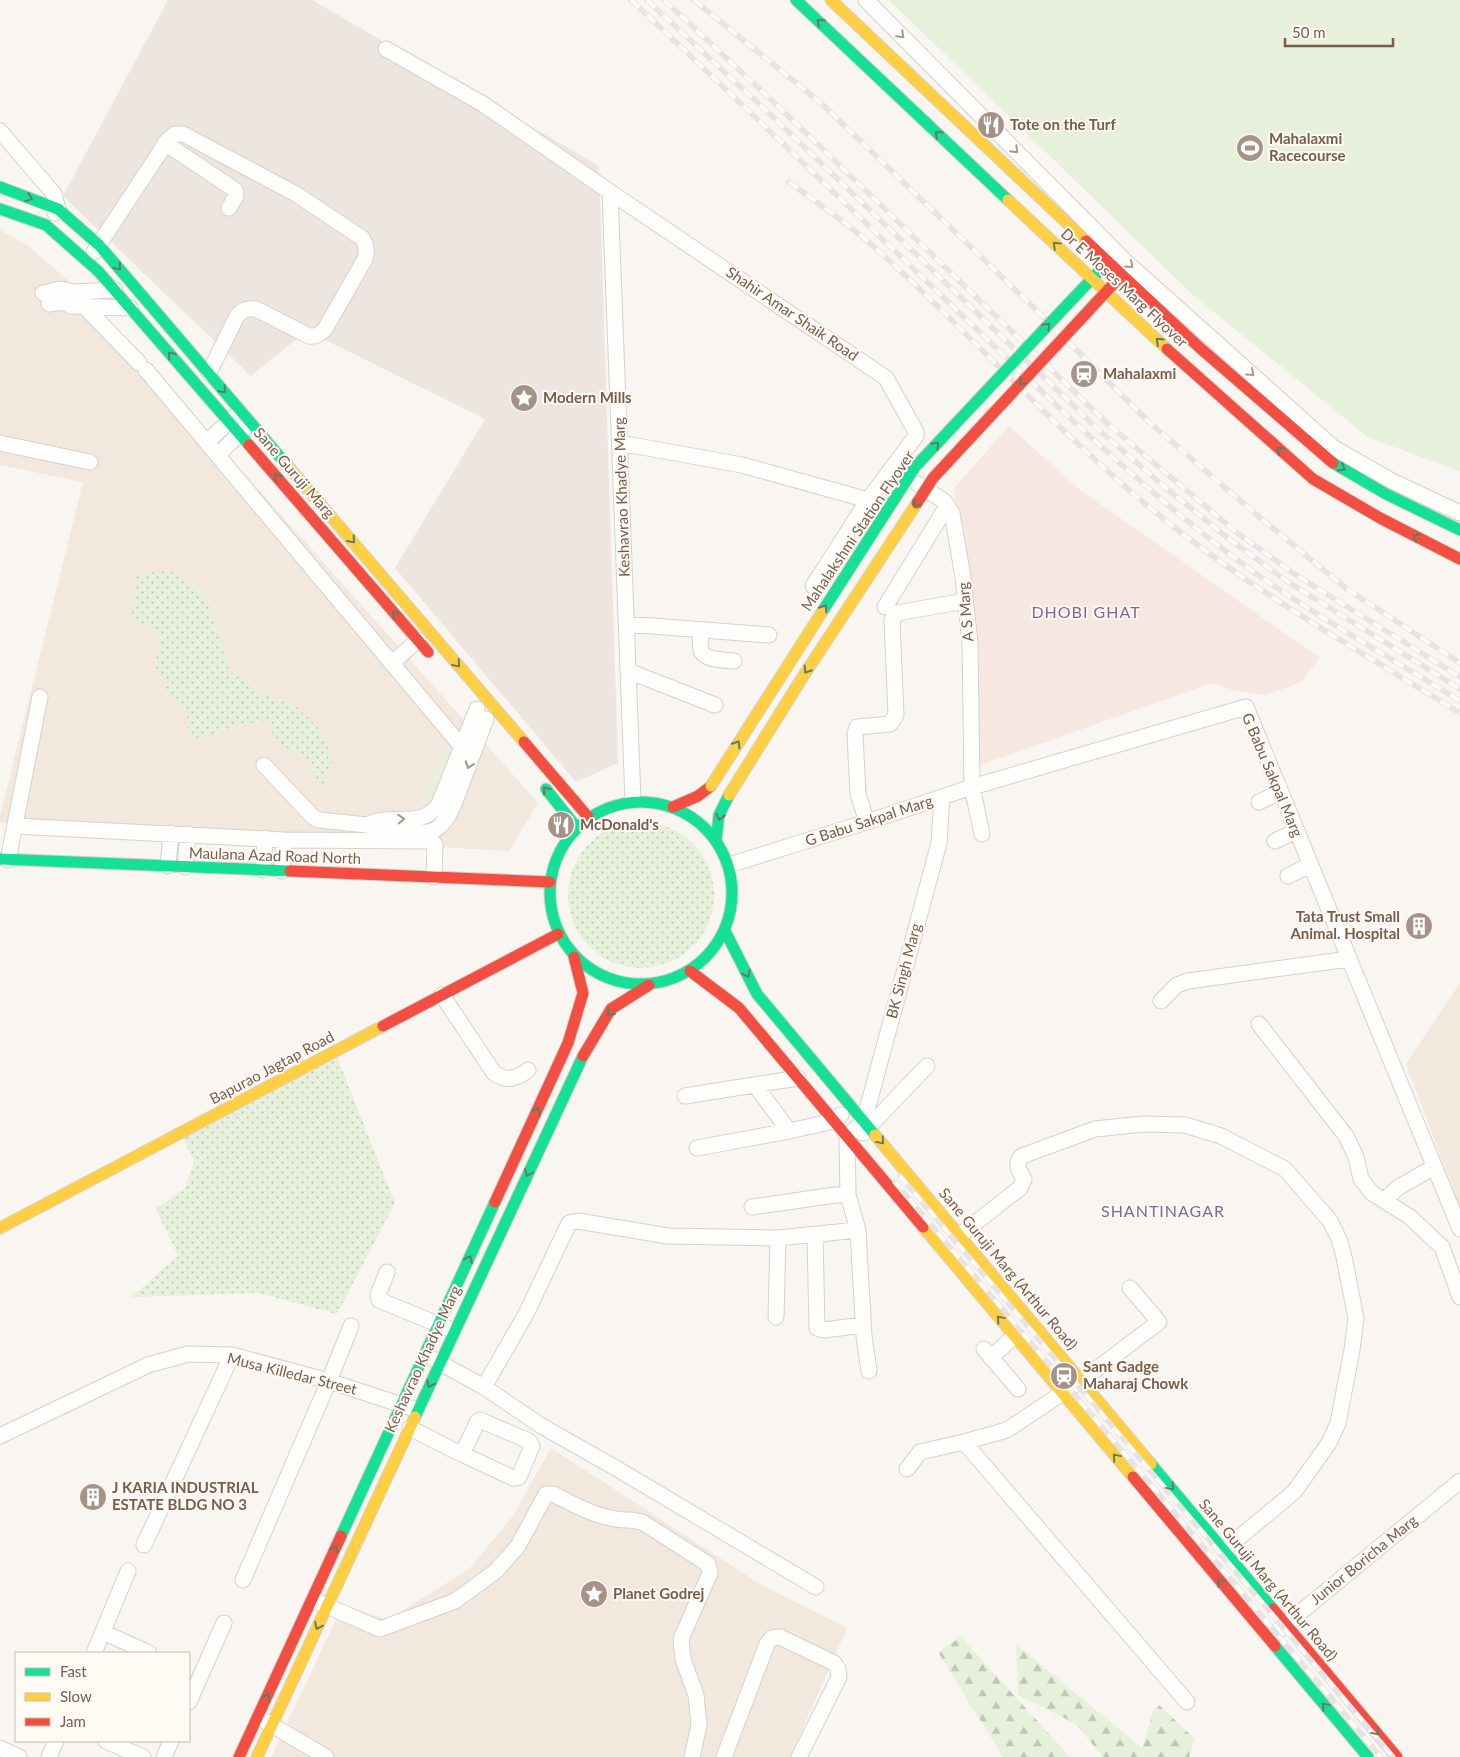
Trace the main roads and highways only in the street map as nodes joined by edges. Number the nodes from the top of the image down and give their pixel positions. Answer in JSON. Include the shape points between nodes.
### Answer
{"nodes":[{"id":1,"x":796,"y":0,"type":"edge"},
{"id":2,"x":831,"y":0,"type":"edge"},
{"id":3,"x":0,"y":187,"type":"edge"},
{"id":4,"x":0,"y":208,"type":"edge"},
{"id":5,"x":1108,"y":261,"type":"junction"},
{"id":6,"x":1122,"y":274,"type":"junction"},
{"id":7,"x":1092,"y":278,"type":"junction"},
{"id":8,"x":1106,"y":292,"type":"junction"},
{"id":9,"x":310,"y":492,"type":"junction"},
{"id":10,"x":298,"y":502,"type":"junction"},
{"id":11,"x":1460,"y":530,"type":"edge"},
{"id":12,"x":1460,"y":559,"type":"edge"},
{"id":13,"x":375,"y":567,"type":"junction"},
{"id":14,"x":363,"y":577,"type":"junction"},
{"id":15,"x":421,"y":622,"type":"junction"},
{"id":16,"x":414,"y":636,"type":"junction"},
{"id":17,"x":435,"y":661,"type":"dead end"},
{"id":18,"x":539,"y":780,"type":"dead end"},
{"id":19,"x":673,"y":807,"type":"junction"},
{"id":20,"x":589,"y":818,"type":"junction"},
{"id":21,"x":577,"y":828,"type":"junction"},
{"id":22,"x":716,"y":841,"type":"junction"},
{"id":23,"x":4,"y":860,"type":"edge"},
{"id":24,"x":550,"y":882,"type":"junction"},
{"id":25,"x":725,"y":931,"type":"junction"},
{"id":26,"x":558,"y":934,"type":"junction"},
{"id":27,"x":574,"y":957,"type":"junction"},
{"id":28,"x":690,"y":971,"type":"junction"},
{"id":29,"x":649,"y":985,"type":"junction"},
{"id":30,"x":786,"y":1028,"type":"junction"},
{"id":31,"x":769,"y":1044,"type":"junction"},
{"id":32,"x":829,"y":1079,"type":"junction"},
{"id":33,"x":811,"y":1094,"type":"junction"},
{"id":34,"x":0,"y":1228,"type":"edge"},
{"id":35,"x":1307,"y":1650,"type":"junction"},
{"id":36,"x":1290,"y":1664,"type":"junction"},
{"id":37,"x":1357,"y":1709,"type":"junction"},
{"id":38,"x":1340,"y":1724,"type":"junction"},
{"id":39,"x":239,"y":1757,"type":"edge"},
{"id":40,"x":257,"y":1757,"type":"edge"},
{"id":41,"x":1368,"y":1757,"type":"edge"},
{"id":42,"x":1397,"y":1757,"type":"edge"}],
"edges":[{"from":7,"to":1,"type":"main road","name":"Dr E Moses Marg Flyover","one_way":true},
{"from":2,"to":5,"type":"main road","name":"Dr E Moses Marg Flyover"},
{"from":3,"to":9,"type":"main road","name":"Sane Guruji Marg","one_way":true,"via":[[58,209],[99,245]]},
{"from":10,"to":4,"type":"main road","name":"Sane Guruji Marg","one_way":true,"via":[[87,260],[46,225]]},
{"from":5,"to":6,"type":"main road","name":"Dr E Moses Marg Flyover"},
{"from":5,"to":7,"type":"main road","name":"Mahalakshmi Station Flyover"},
{"from":6,"to":8,"type":"main road"},
{"from":6,"to":11,"type":"main road","name":"Dr E Moses Marg Flyover","one_way":true,"via":[[1200,348],[1327,459],[1386,494]]},
{"from":7,"to":8,"type":"main road","name":"Dr E Moses Marg Flyover"},
{"from":19,"to":7,"type":"main road","name":"Mahalakshmi Station Flyover","one_way":true,"bridge":true,"via":[[693,799],[711,786],[915,467]]},
{"from":12,"to":8,"type":"main road","name":"Dr E Moses Marg Flyover","one_way":true,"via":[[1312,479]]},
{"from":8,"to":22,"type":"main road","one_way":true,"bridge":true,"via":[[933,478],[729,795],[720,816]]},
{"from":9,"to":10,"type":"main road"},
{"from":9,"to":13,"type":"main road","name":"Sane Guruji Marg","one_way":true},
{"from":10,"to":14,"type":"main road","name":"Sane Guruji Marg"},
{"from":13,"to":14,"type":"main road"},
{"from":13,"to":15,"type":"main road","name":"Sane Guruji Marg"},
{"from":16,"to":14,"type":"main road","name":"Sane Guruji Marg","one_way":true},
{"from":15,"to":16,"type":"main road"},
{"from":15,"to":20,"type":"main road","name":"Sane Guruji Marg","one_way":true},
{"from":16,"to":17,"type":"main road","name":"Sane Guruji Marg"},
{"from":21,"to":18,"type":"main road","one_way":true},
{"from":19,"to":20,"type":"main road","via":[[633,801],[610,807]]},
{"from":19,"to":22,"type":"main road","via":[[697,820]]},
{"from":20,"to":21,"type":"main road"},
{"from":21,"to":24,"type":"main road","via":[[562,846],[552,866]]},
{"from":22,"to":25,"type":"main road","via":[[729,865],[732,900]]},
{"from":23,"to":24,"type":"main road","name":"Maulana Azad Road North"},
{"from":24,"to":26,"type":"main road","via":[[551,913]]},
{"from":25,"to":28,"type":"main road","via":[[710,953]]},
{"from":25,"to":30,"type":"main road","name":"Sane Guruji Marg (Arthur Road)","one_way":true,"via":[[757,994]]},
{"from":26,"to":27,"type":"main road"},
{"from":26,"to":34,"type":"main road","name":"Bapurao Jagtap Road"},
{"from":27,"to":29,"type":"main road","via":[[596,974],[621,984]]},
{"from":39,"to":27,"type":"main road","name":"Keshavrao Khadye Marg","one_way":true,"via":[[568,1043],[583,993]]},
{"from":28,"to":29,"type":"main road","via":[[670,981]]},
{"from":28,"to":31,"type":"main road","via":[[740,1008]]},
{"from":29,"to":40,"type":"main road","name":"Keshavrao Khadye Marg","one_way":true,"via":[[611,1009],[585,1051]]},
{"from":30,"to":31,"type":"main road"},
{"from":30,"to":32,"type":"main road","name":"Sane Guruji Marg (Arthur Road)"},
{"from":31,"to":33,"type":"main road"},
{"from":32,"to":33,"type":"main road"},
{"from":32,"to":35,"type":"main road","name":"Sane Guruji Marg (Arthur Road)","one_way":true},
{"from":36,"to":33,"type":"main road","one_way":true},
{"from":35,"to":36,"type":"main road"},
{"from":35,"to":37,"type":"main road","name":"Sane Guruji Marg (Arthur Road)"},
{"from":38,"to":36,"type":"main road","one_way":true},
{"from":37,"to":38,"type":"main road"},
{"from":37,"to":42,"type":"main road","name":"Sane Guruji Marg (Arthur Road)","one_way":true},
{"from":38,"to":41,"type":"main road"}]}
